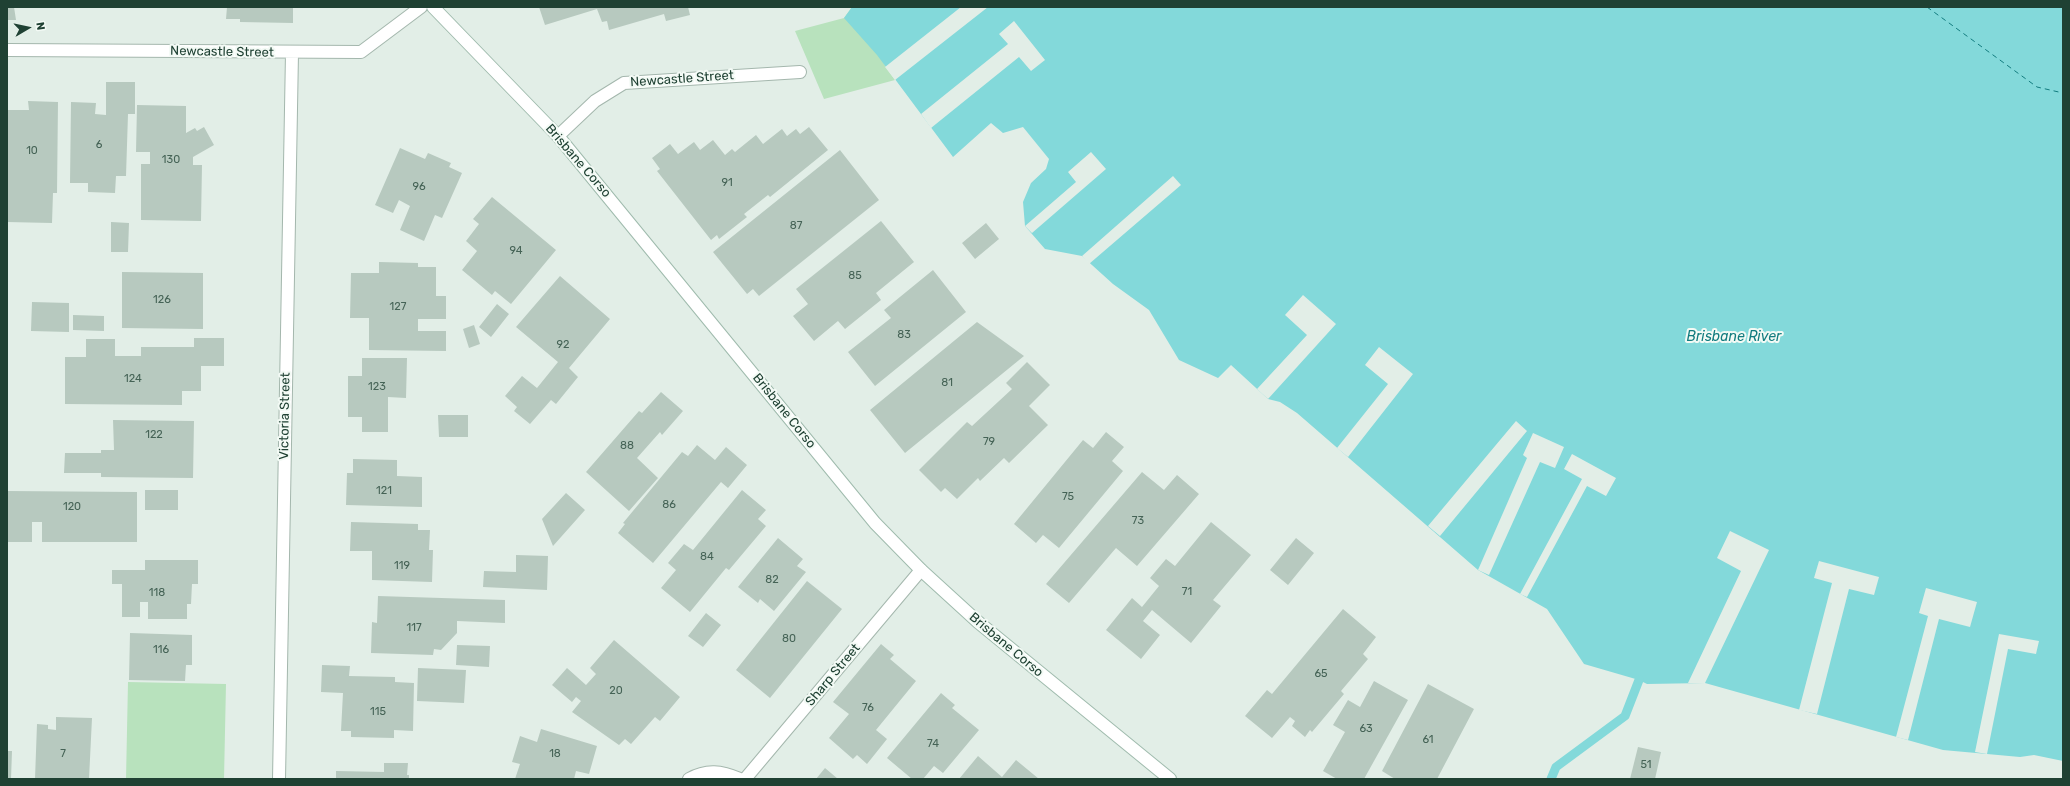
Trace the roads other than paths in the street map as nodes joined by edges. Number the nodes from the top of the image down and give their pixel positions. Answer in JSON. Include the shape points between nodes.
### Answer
{"nodes":[{"id":1,"x":421,"y":7,"type":"edge"},
{"id":2,"x":433,"y":7,"type":"edge"},
{"id":3,"x":7,"y":50,"type":"edge"},
{"id":4,"x":292,"y":52,"type":"junction"},
{"id":5,"x":800,"y":72,"type":"dead end"},
{"id":6,"x":558,"y":136,"type":"junction"},
{"id":7,"x":920,"y":570,"type":"junction"},
{"id":8,"x":279,"y":779,"type":"edge"},
{"id":9,"x":689,"y":779,"type":"edge"},
{"id":10,"x":740,"y":779,"type":"edge"},
{"id":11,"x":745,"y":779,"type":"edge"},
{"id":12,"x":1170,"y":779,"type":"edge"}],
"edges":[{"from":1,"to":4,"type":"street","name":"Newcastle Street","via":[[361,52]]},
{"from":2,"to":6,"type":"street","name":"Brisbane Corso"},
{"from":3,"to":4,"type":"street","name":"Newcastle Street"},
{"from":4,"to":8,"type":"street","name":"Victoria Street"},
{"from":5,"to":6,"type":"street","name":"Newcastle Street","via":[[624,83],[595,101]]},
{"from":6,"to":7,"type":"street","name":"Brisbane Corso","via":[[875,523]]},
{"from":7,"to":11,"type":"street","name":"Sharp Street"},
{"from":7,"to":12,"type":"street","name":"Brisbane Corso","via":[[978,622]]},
{"from":9,"to":10,"type":"street","via":[[706,772],[720,772]]}]}
